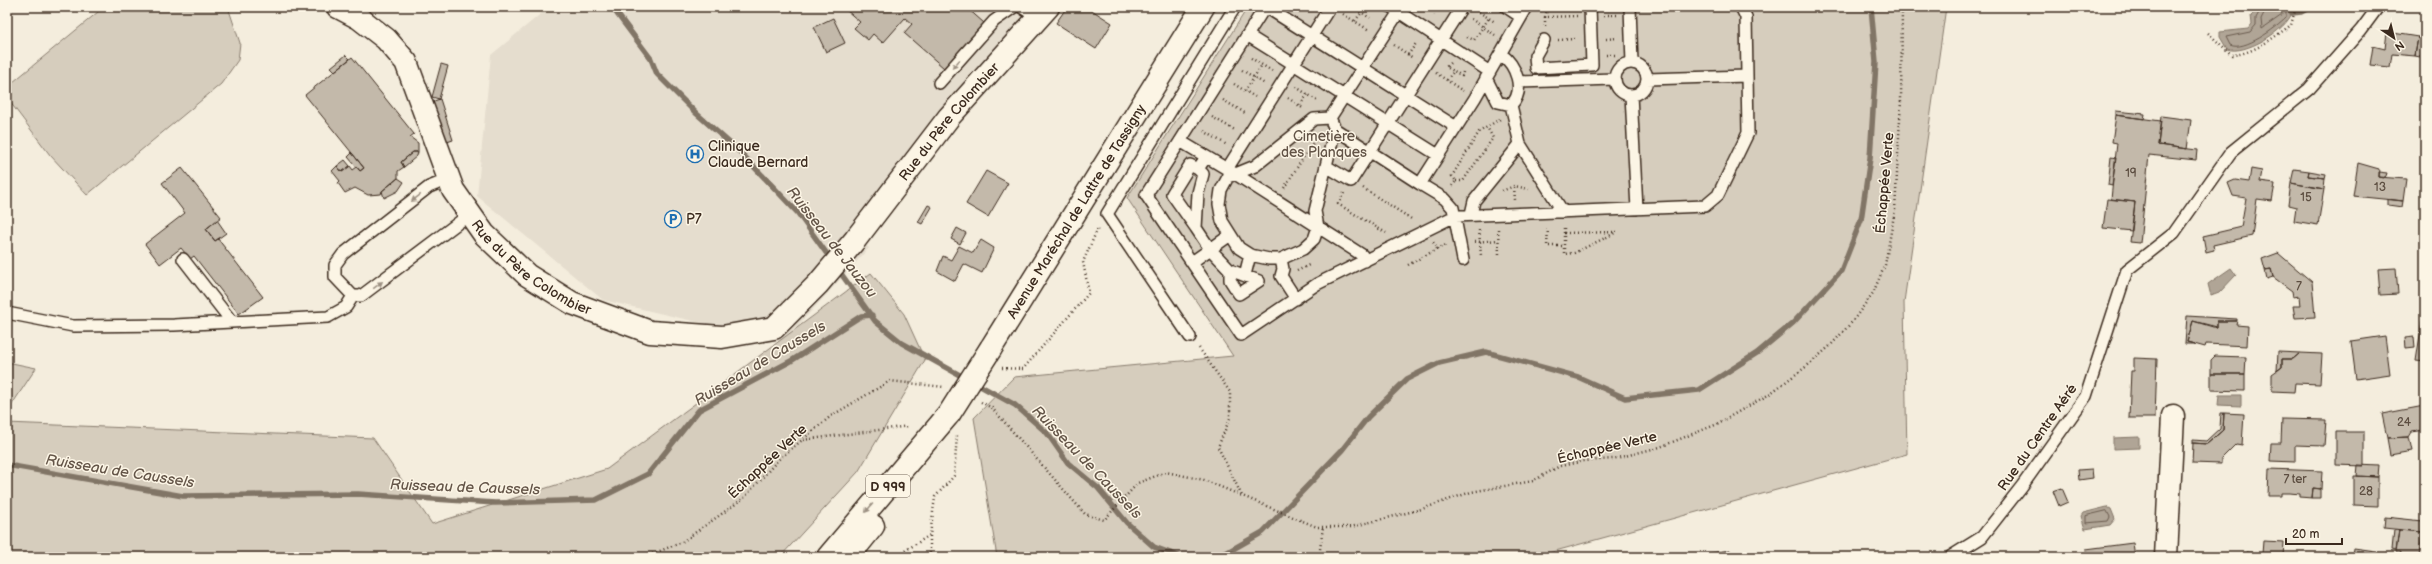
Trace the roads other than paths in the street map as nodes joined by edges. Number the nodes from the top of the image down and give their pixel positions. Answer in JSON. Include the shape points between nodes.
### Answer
{"nodes":[{"id":1,"x":338,"y":7,"type":"edge"},
{"id":2,"x":1014,"y":7,"type":"edge"},
{"id":3,"x":1203,"y":7,"type":"edge"},
{"id":4,"x":1235,"y":7,"type":"edge"},
{"id":5,"x":1265,"y":7,"type":"edge"},
{"id":6,"x":1506,"y":7,"type":"edge"},
{"id":7,"x":1630,"y":7,"type":"edge"},
{"id":8,"x":1741,"y":7,"type":"edge"},
{"id":9,"x":2378,"y":7,"type":"edge"},
{"id":10,"x":1334,"y":9,"type":"edge"},
{"id":11,"x":1397,"y":9,"type":"edge"},
{"id":12,"x":1460,"y":9,"type":"edge"},
{"id":13,"x":1036,"y":11,"type":"edge"},
{"id":14,"x":1590,"y":11,"type":"edge"},
{"id":15,"x":1524,"y":12,"type":"edge"},
{"id":16,"x":1248,"y":35,"type":"junction"},
{"id":17,"x":1312,"y":35,"type":"junction"},
{"id":18,"x":1441,"y":39,"type":"junction"},
{"id":19,"x":1544,"y":40,"type":"road end"},
{"id":20,"x":1501,"y":54,"type":"junction"},
{"id":21,"x":1632,"y":63,"type":"junction"},
{"id":22,"x":1294,"y":64,"type":"junction"},
{"id":23,"x":1363,"y":68,"type":"junction"},
{"id":24,"x":1488,"y":75,"type":"junction"},
{"id":25,"x":1747,"y":76,"type":"junction"},
{"id":26,"x":1614,"y":79,"type":"junction"},
{"id":27,"x":1647,"y":79,"type":"junction"},
{"id":28,"x":1518,"y":82,"type":"junction"},
{"id":29,"x":939,"y":83,"type":"dead end"},
{"id":30,"x":1406,"y":94,"type":"junction"},
{"id":31,"x":1631,"y":95,"type":"junction"},
{"id":32,"x":1344,"y":96,"type":"junction"},
{"id":33,"x":1512,"y":108,"type":"junction"},
{"id":34,"x":1330,"y":118,"type":"junction"},
{"id":35,"x":1388,"y":123,"type":"junction"},
{"id":36,"x":1456,"y":127,"type":"junction"},
{"id":37,"x":1335,"y":129,"type":"junction"},
{"id":38,"x":1180,"y":141,"type":"junction"},
{"id":39,"x":1520,"y":144,"type":"junction"},
{"id":40,"x":1370,"y":152,"type":"junction"},
{"id":41,"x":1438,"y":155,"type":"junction"},
{"id":42,"x":1206,"y":156,"type":"junction"},
{"id":43,"x":1326,"y":166,"type":"junction"},
{"id":44,"x":1198,"y":169,"type":"junction"},
{"id":45,"x":1227,"y":169,"type":"junction"},
{"id":46,"x":1237,"y":175,"type":"junction"},
{"id":47,"x":449,"y":179,"type":"junction"},
{"id":48,"x":1420,"y":184,"type":"junction"},
{"id":49,"x":1637,"y":209,"type":"junction"},
{"id":50,"x":1563,"y":212,"type":"junction"},
{"id":51,"x":470,"y":214,"type":"junction"},
{"id":52,"x":1472,"y":214,"type":"junction"},
{"id":53,"x":1455,"y":216,"type":"junction"},
{"id":54,"x":1318,"y":227,"type":"junction"},
{"id":55,"x":1196,"y":228,"type":"junction"},
{"id":56,"x":1229,"y":236,"type":"junction"},
{"id":57,"x":1210,"y":249,"type":"junction"},
{"id":58,"x":1250,"y":255,"type":"junction"},
{"id":59,"x":183,"y":259,"type":"dead end"},
{"id":60,"x":1281,"y":259,"type":"junction"},
{"id":61,"x":1463,"y":260,"type":"dead end"},
{"id":62,"x":1365,"y":261,"type":"junction"},
{"id":63,"x":1192,"y":262,"type":"junction"},
{"id":64,"x":1230,"y":270,"type":"junction"},
{"id":65,"x":1245,"y":275,"type":"junction"},
{"id":66,"x":353,"y":296,"type":"junction"},
{"id":67,"x":1296,"y":299,"type":"junction"},
{"id":68,"x":7,"y":313,"type":"edge"},
{"id":69,"x":232,"y":322,"type":"junction"},
{"id":70,"x":1190,"y":336,"type":"road end"},
{"id":71,"x":2173,"y":416,"type":"dead end"},
{"id":72,"x":953,"y":424,"type":"junction"},
{"id":73,"x":828,"y":557,"type":"edge"},
{"id":74,"x":848,"y":557,"type":"edge"},
{"id":75,"x":1950,"y":557,"type":"edge"},
{"id":76,"x":2166,"y":557,"type":"edge"}],
"edges":[{"from":1,"to":47,"type":"street","name":"Rue du Père Colombier","via":[[359,18],[386,39],[406,62]]},
{"from":2,"to":29,"type":"lane","one_way":true,"via":[[994,21]]},
{"from":3,"to":72,"type":"street","name":"Avenue Maréchal de Lattre de Tassigny","bridge":true,"via":[[990,348]]},
{"from":4,"to":70,"type":"lane","via":[[1107,214]]},
{"from":5,"to":16,"type":"lane"},
{"from":5,"to":17,"type":"lane"},
{"from":6,"to":15,"type":"lane"},
{"from":7,"to":21,"type":"lane"},
{"from":8,"to":25,"type":"lane","via":[[1746,17]]},
{"from":9,"to":75,"type":"lane","name":"Rue du Centre Aéré","via":[[2309,89],[2231,152],[2174,233],[2127,270],[2086,396],[1982,537]]},
{"from":10,"to":17,"type":"lane"},
{"from":11,"to":18,"type":"lane"},
{"from":11,"to":23,"type":"lane"},
{"from":12,"to":18,"type":"lane"},
{"from":13,"to":51,"type":"street","name":"Rue du Père Colombier","via":[[949,117],[855,240],[774,328],[722,338],[650,332],[572,303],[527,275],[484,234]]},
{"from":14,"to":19,"type":"lane","via":[[1592,65],[1536,68],[1535,56]]},
{"from":15,"to":20,"type":"lane"},
{"from":16,"to":22,"type":"lane"},
{"from":16,"to":38,"type":"lane"},
{"from":17,"to":22,"type":"lane"},
{"from":17,"to":23,"type":"lane"},
{"from":18,"to":24,"type":"lane"},
{"from":18,"to":30,"type":"lane"},
{"from":20,"to":24,"type":"lane"},
{"from":20,"to":28,"type":"lane","via":[[1510,62]]},
{"from":21,"to":26,"type":"lane","via":[[1620,68]]},
{"from":21,"to":27,"type":"lane","via":[[1642,68]]},
{"from":22,"to":32,"type":"lane"},
{"from":22,"to":45,"type":"lane","via":[[1238,142]]},
{"from":23,"to":30,"type":"lane"},
{"from":23,"to":32,"type":"lane"},
{"from":24,"to":33,"type":"lane","via":[[1498,102]]},
{"from":24,"to":36,"type":"lane"},
{"from":25,"to":27,"type":"lane"},
{"from":25,"to":49,"type":"lane","via":[[1748,134],[1718,195],[1705,206]]},
{"from":26,"to":28,"type":"lane"},
{"from":26,"to":31,"type":"lane","via":[[1619,91]]},
{"from":27,"to":31,"type":"lane","via":[[1642,90]]},
{"from":28,"to":33,"type":"lane","via":[[1519,92]]},
{"from":30,"to":35,"type":"lane"},
{"from":30,"to":36,"type":"lane"},
{"from":31,"to":49,"type":"lane"},
{"from":32,"to":34,"type":"lane"},
{"from":32,"to":35,"type":"lane"},
{"from":33,"to":39,"type":"lane"},
{"from":34,"to":37,"type":"lane"},
{"from":34,"to":46,"type":"lane","via":[[1314,119],[1255,166]]},
{"from":35,"to":40,"type":"lane"},
{"from":35,"to":41,"type":"lane"},
{"from":36,"to":41,"type":"lane"},
{"from":37,"to":40,"type":"lane"},
{"from":37,"to":43,"type":"lane"},
{"from":38,"to":42,"type":"lane"},
{"from":38,"to":63,"type":"lane","via":[[1146,195]]},
{"from":39,"to":50,"type":"lane"},
{"from":39,"to":52,"type":"lane","via":[[1474,201]]},
{"from":40,"to":43,"type":"lane","via":[[1351,182]]},
{"from":40,"to":48,"type":"lane"},
{"from":41,"to":48,"type":"lane"},
{"from":42,"to":44,"type":"lane"},
{"from":42,"to":45,"type":"lane"},
{"from":43,"to":54,"type":"lane","via":[[1315,211]]},
{"from":44,"to":55,"type":"lane","via":[[1203,174],[1198,193]]},
{"from":44,"to":55,"type":"lane","via":[[1190,164],[1172,194]]},
{"from":45,"to":46,"type":"lane"},
{"from":46,"to":54,"type":"lane"},
{"from":46,"to":56,"type":"lane","via":[[1228,178],[1221,190],[1219,204],[1222,221]]},
{"from":47,"to":51,"type":"street","name":"Rue du Père Colombier","via":[[453,190]]},
{"from":47,"to":66,"type":"lane","one_way":true,"via":[[430,187],[343,254],[335,265],[335,277]]},
{"from":48,"to":53,"type":"lane","via":[[1445,199],[1453,208]]},
{"from":49,"to":50,"type":"lane"},
{"from":50,"to":52,"type":"lane"},
{"from":66,"to":51,"type":"lane","one_way":true,"via":[[361,296],[374,288]]},
{"from":52,"to":53,"type":"lane"},
{"from":53,"to":61,"type":"lane"},
{"from":53,"to":62,"type":"lane"},
{"from":54,"to":60,"type":"lane","via":[[1314,239],[1303,249]]},
{"from":54,"to":62,"type":"lane","via":[[1362,255]]},
{"from":55,"to":57,"type":"lane"},
{"from":56,"to":57,"type":"lane"},
{"from":56,"to":58,"type":"lane","via":[[1239,248]]},
{"from":57,"to":63,"type":"lane"},
{"from":57,"to":64,"type":"lane"},
{"from":58,"to":60,"type":"lane"},
{"from":58,"to":65,"type":"lane"},
{"from":59,"to":69,"type":"lane"},
{"from":60,"to":67,"type":"lane","via":[[1281,276]]},
{"from":62,"to":67,"type":"lane","via":[[1317,284]]},
{"from":63,"to":67,"type":"lane","via":[[1241,335]]},
{"from":64,"to":65,"type":"lane"},
{"from":64,"to":65,"type":"lane","via":[[1230,280],[1239,294],[1259,281]]},
{"from":66,"to":69,"type":"lane","via":[[346,307],[328,317]]},
{"from":68,"to":69,"type":"lane","via":[[73,326]]},
{"from":71,"to":76,"type":"street"},
{"from":72,"to":73,"type":"street","number":"D 999","one_way":true},
{"from":72,"to":74,"type":"street"}]}
